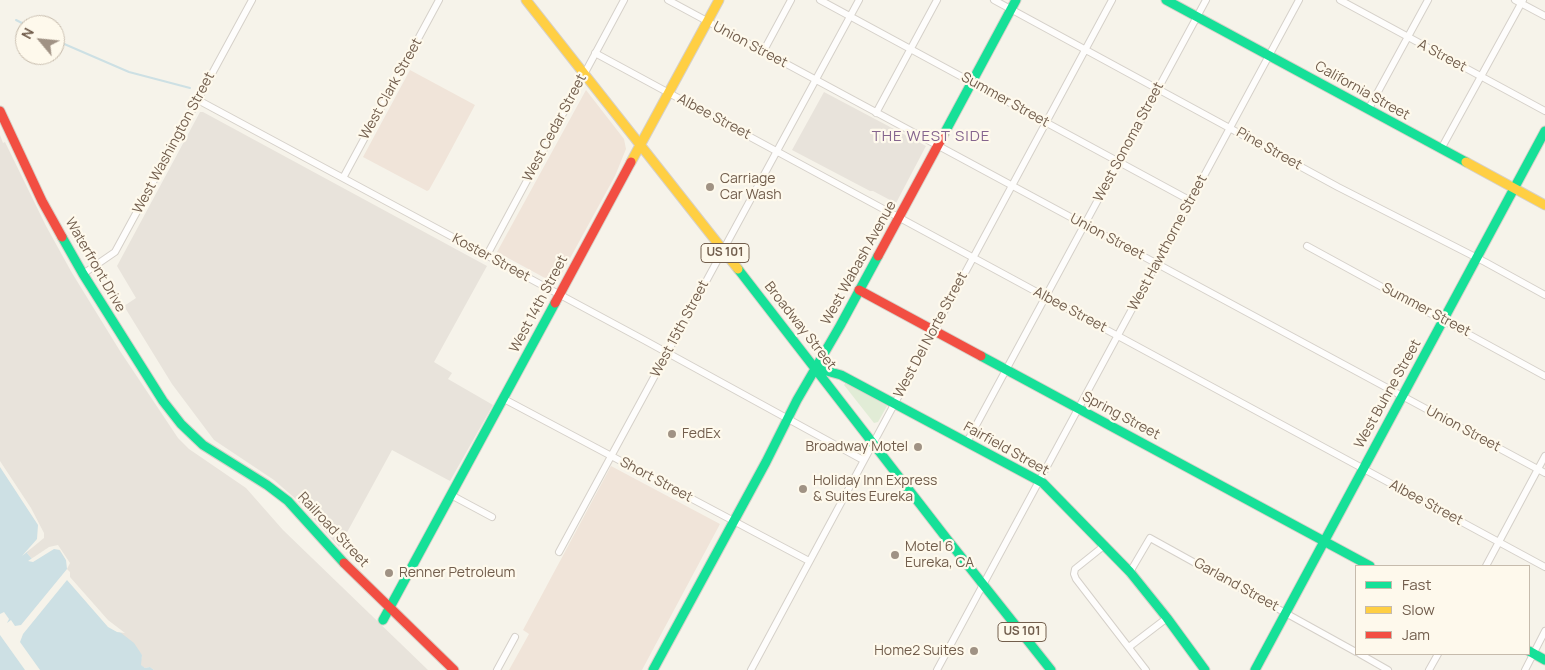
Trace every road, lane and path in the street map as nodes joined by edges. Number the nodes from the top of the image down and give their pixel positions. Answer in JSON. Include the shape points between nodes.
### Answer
{"nodes":[{"id":1,"x":252,"y":0,"type":"edge"},
{"id":2,"x":439,"y":0,"type":"edge"},
{"id":3,"x":526,"y":0,"type":"edge"},
{"id":4,"x":624,"y":0,"type":"edge"},
{"id":5,"x":668,"y":0,"type":"edge"},
{"id":6,"x":719,"y":0,"type":"edge"},
{"id":7,"x":791,"y":0,"type":"edge"},
{"id":8,"x":820,"y":0,"type":"edge"},
{"id":9,"x":859,"y":0,"type":"edge"},
{"id":10,"x":937,"y":0,"type":"edge"},
{"id":11,"x":994,"y":0,"type":"edge"},
{"id":12,"x":1016,"y":0,"type":"edge"},
{"id":13,"x":1112,"y":0,"type":"edge"},
{"id":14,"x":1166,"y":0,"type":"edge"},
{"id":15,"x":1206,"y":0,"type":"edge"},
{"id":16,"x":1300,"y":0,"type":"edge"},
{"id":17,"x":1340,"y":0,"type":"edge"},
{"id":18,"x":1428,"y":0,"type":"edge"},
{"id":19,"x":1520,"y":1,"type":"edge"},
{"id":20,"x":1011,"y":9,"type":"junction"},
{"id":21,"x":850,"y":16,"type":"junction"},
{"id":22,"x":1545,"y":16,"type":"edge"},
{"id":23,"x":1197,"y":17,"type":"junction"},
{"id":24,"x":707,"y":22,"type":"junction"},
{"id":25,"x":1408,"y":37,"type":"junction"},
{"id":26,"x":911,"y":49,"type":"junction"},
{"id":27,"x":1085,"y":50,"type":"junction"},
{"id":28,"x":763,"y":52,"type":"junction"},
{"id":29,"x":595,"y":53,"type":"junction"},
{"id":30,"x":1270,"y":56,"type":"junction"},
{"id":31,"x":584,"y":74,"type":"junction"},
{"id":32,"x":1481,"y":77,"type":"junction"},
{"id":33,"x":815,"y":80,"type":"junction"},
{"id":34,"x":972,"y":82,"type":"junction"},
{"id":35,"x":1158,"y":88,"type":"junction"},
{"id":36,"x":668,"y":92,"type":"junction"},
{"id":37,"x":198,"y":100,"type":"junction"},
{"id":38,"x":1368,"y":110,"type":"junction"},
{"id":39,"x":0,"y":111,"type":"edge"},
{"id":40,"x":1545,"y":111,"type":"edge"},
{"id":41,"x":876,"y":113,"type":"junction"},
{"id":42,"x":1046,"y":122,"type":"junction"},
{"id":43,"x":1231,"y":128,"type":"junction"},
{"id":44,"x":1545,"y":131,"type":"edge"},
{"id":45,"x":640,"y":146,"type":"junction"},
{"id":46,"x":938,"y":146,"type":"junction"},
{"id":47,"x":1441,"y":149,"type":"junction"},
{"id":48,"x":777,"y":151,"type":"junction"},
{"id":49,"x":1118,"y":162,"type":"junction"},
{"id":50,"x":343,"y":178,"type":"junction"},
{"id":51,"x":1012,"y":185,"type":"junction"},
{"id":52,"x":1514,"y":188,"type":"junction"},
{"id":53,"x":1191,"y":200,"type":"junction"},
{"id":54,"x":1545,"y":205,"type":"edge"},
{"id":55,"x":899,"y":218,"type":"junction"},
{"id":56,"x":1084,"y":225,"type":"junction"},
{"id":57,"x":1307,"y":246,"type":"dead end"},
{"id":58,"x":723,"y":251,"type":"junction"},
{"id":59,"x":487,"y":255,"type":"junction"},
{"id":60,"x":973,"y":257,"type":"junction"},
{"id":61,"x":1477,"y":258,"type":"junction"},
{"id":62,"x":1157,"y":264,"type":"junction"},
{"id":63,"x":83,"y":274,"type":"junction"},
{"id":64,"x":859,"y":290,"type":"junction"},
{"id":65,"x":560,"y":294,"type":"junction"},
{"id":66,"x":1545,"y":295,"type":"edge"},
{"id":67,"x":1046,"y":297,"type":"junction"},
{"id":68,"x":1444,"y":320,"type":"junction"},
{"id":69,"x":933,"y":330,"type":"junction"},
{"id":70,"x":1118,"y":335,"type":"junction"},
{"id":71,"x":667,"y":353,"type":"junction"},
{"id":72,"x":816,"y":368,"type":"junction"},
{"id":73,"x":1006,"y":370,"type":"junction"},
{"id":74,"x":1545,"y":376,"type":"edge"},
{"id":75,"x":1403,"y":397,"type":"junction"},
{"id":76,"x":504,"y":398,"type":"junction"},
{"id":77,"x":894,"y":404,"type":"junction"},
{"id":78,"x":1079,"y":409,"type":"junction"},
{"id":79,"x":788,"y":419,"type":"junction"},
{"id":80,"x":873,"y":441,"type":"junction"},
{"id":81,"x":967,"y":442,"type":"junction"},
{"id":82,"x":612,"y":456,"type":"junction"},
{"id":83,"x":1545,"y":456,"type":"edge"},
{"id":84,"x":863,"y":460,"type":"junction"},
{"id":85,"x":1363,"y":468,"type":"junction"},
{"id":86,"x":1538,"y":469,"type":"junction"},
{"id":87,"x":1545,"y":474,"type":"edge"},
{"id":88,"x":252,"y":476,"type":"joint"},
{"id":89,"x":1040,"y":481,"type":"junction"},
{"id":90,"x":451,"y":495,"type":"junction"},
{"id":91,"x":492,"y":517,"type":"dead end"},
{"id":92,"x":734,"y":521,"type":"junction"},
{"id":93,"x":1324,"y":541,"type":"junction"},
{"id":94,"x":1499,"y":542,"type":"junction"},
{"id":95,"x":1105,"y":544,"type":"junction"},
{"id":96,"x":559,"y":552,"type":"dead end"},
{"id":97,"x":809,"y":561,"type":"junction"},
{"id":98,"x":1368,"y":565,"type":"edge"},
{"id":99,"x":1487,"y":565,"type":"edge"},
{"id":100,"x":1545,"y":567,"type":"edge"},
{"id":101,"x":1130,"y":572,"type":"junction"},
{"id":102,"x":984,"y":583,"type":"junction"},
{"id":103,"x":390,"y":608,"type":"junction"},
{"id":104,"x":1286,"y":612,"type":"junction"},
{"id":105,"x":1167,"y":618,"type":"junction"},
{"id":106,"x":383,"y":620,"type":"dead end"},
{"id":107,"x":1545,"y":631,"type":"edge"},
{"id":108,"x":515,"y":637,"type":"dead end"},
{"id":109,"x":1129,"y":647,"type":"junction"},
{"id":110,"x":1355,"y":651,"type":"edge"},
{"id":111,"x":1531,"y":652,"type":"edge"},
{"id":112,"x":1362,"y":655,"type":"edge"},
{"id":113,"x":1437,"y":655,"type":"edge"},
{"id":114,"x":1545,"y":660,"type":"edge"},
{"id":115,"x":454,"y":670,"type":"edge"},
{"id":116,"x":497,"y":670,"type":"edge"},
{"id":117,"x":653,"y":670,"type":"edge"},
{"id":118,"x":750,"y":670,"type":"edge"},
{"id":119,"x":937,"y":670,"type":"edge"},
{"id":120,"x":1051,"y":670,"type":"edge"},
{"id":121,"x":1146,"y":670,"type":"edge"},
{"id":122,"x":1205,"y":670,"type":"edge"},
{"id":123,"x":1255,"y":670,"type":"edge"},
{"id":124,"x":1388,"y":670,"type":"edge"},
{"id":125,"x":1429,"y":670,"type":"edge"},
{"id":126,"x":1525,"y":670,"type":"edge"}],
"edges":[{"from":1,"to":37,"type":"street","name":"West Washington Street"},
{"from":2,"to":50,"type":"street","name":"West Clark Street"},
{"from":3,"to":31,"type":"main road","name":"Broadway Street","number":"US 101"},
{"from":4,"to":29,"type":"street","name":"West Cedar Street"},
{"from":5,"to":24,"type":"street","name":"Union Street"},
{"from":6,"to":24,"type":"main road","name":"West 14th Street"},
{"from":7,"to":28,"type":"street"},
{"from":8,"to":21,"type":"street","name":"Summer Street"},
{"from":9,"to":21,"type":"street","name":"West 15th Street"},
{"from":10,"to":26,"type":"street"},
{"from":11,"to":20,"type":"street","name":"Pine Street"},
{"from":12,"to":20,"type":"main road","name":"West Wabash Avenue"},
{"from":13,"to":27,"type":"street","name":"West Del Norte Street"},
{"from":14,"to":23,"type":"main road","name":"California Street"},
{"from":15,"to":23,"type":"street","name":"West Sonoma Street"},
{"from":16,"to":30,"type":"street","name":"West Hawthorne Street"},
{"from":17,"to":25,"type":"street","name":"A Street"},
{"from":18,"to":25,"type":"street"},
{"from":19,"to":22,"type":"street"},
{"from":19,"to":32,"type":"street"},
{"from":20,"to":27,"type":"street","name":"Pine Street"},
{"from":20,"to":34,"type":"main road","name":"West Wabash Avenue"},
{"from":21,"to":26,"type":"street","name":"Summer Street"},
{"from":21,"to":33,"type":"street","name":"West 15th Street"},
{"from":23,"to":30,"type":"main road","name":"California Street"},
{"from":23,"to":35,"type":"street","name":"West Sonoma Street"},
{"from":24,"to":28,"type":"street","name":"Union Street"},
{"from":24,"to":36,"type":"main road","name":"West 14th Street"},
{"from":25,"to":32,"type":"street","name":"A Street"},
{"from":25,"to":38,"type":"street"},
{"from":26,"to":34,"type":"street","name":"Summer Street"},
{"from":26,"to":41,"type":"street"},
{"from":27,"to":35,"type":"street","name":"Pine Street"},
{"from":27,"to":42,"type":"street","name":"West Del Norte Street"},
{"from":28,"to":33,"type":"street","name":"Union Street"},
{"from":29,"to":31,"type":"street","name":"West Cedar Street"},
{"from":29,"to":36,"type":"street","name":"Albee Street"},
{"from":30,"to":38,"type":"main road","name":"California Street"},
{"from":30,"to":43,"type":"street","name":"West Hawthorne Street"},
{"from":31,"to":45,"type":"main road","name":"Broadway Street","number":"US 101"},
{"from":31,"to":59,"type":"street","name":"West Cedar Street"},
{"from":32,"to":40,"type":"street","name":"A Street"},
{"from":32,"to":47,"type":"street"},
{"from":33,"to":41,"type":"street","name":"Union Street"},
{"from":33,"to":48,"type":"street","name":"West 15th Street"},
{"from":34,"to":42,"type":"street","name":"Summer Street"},
{"from":34,"to":46,"type":"main road","name":"West Wabash Avenue"},
{"from":35,"to":43,"type":"street","name":"Pine Street"},
{"from":35,"to":49,"type":"street","name":"West Sonoma Street"},
{"from":36,"to":45,"type":"main road","name":"West 14th Street"},
{"from":36,"to":48,"type":"street","name":"Albee Street"},
{"from":37,"to":50,"type":"street","name":"Koster Street"},
{"from":37,"to":63,"type":"street","name":"West Washington Street","via":[[115,252]]},
{"from":38,"to":47,"type":"main road","name":"California Street"},
{"from":39,"to":63,"type":"main road","name":"Waterfront Drive","via":[[42,201]]},
{"from":41,"to":46,"type":"street","name":"Union Street"},
{"from":42,"to":49,"type":"street","name":"Summer Street"},
{"from":42,"to":51,"type":"street","name":"West Del Norte Street"},
{"from":43,"to":53,"type":"street","name":"West Hawthorne Street"},
{"from":43,"to":61,"type":"street","name":"Pine Street"},
{"from":44,"to":52,"type":"main road","name":"West Buhne Street"},
{"from":45,"to":58,"type":"main road","name":"Broadway Street","number":"US 101"},
{"from":45,"to":65,"type":"main road","name":"West 14th Street"},
{"from":46,"to":51,"type":"street","name":"Union Street"},
{"from":46,"to":55,"type":"main road","name":"West Wabash Avenue"},
{"from":47,"to":52,"type":"main road","name":"California Street"},
{"from":48,"to":55,"type":"street","name":"Albee Street"},
{"from":48,"to":58,"type":"street","name":"West 15th Street"},
{"from":49,"to":53,"type":"street","name":"Summer Street"},
{"from":49,"to":56,"type":"street","name":"West Sonoma Street"},
{"from":50,"to":59,"type":"street","name":"Koster Street"},
{"from":51,"to":56,"type":"street","name":"Union Street"},
{"from":51,"to":60,"type":"street","name":"West Del Norte Street"},
{"from":52,"to":54,"type":"main road","name":"California Street"},
{"from":52,"to":61,"type":"main road","name":"West Buhne Street"},
{"from":53,"to":62,"type":"street","name":"West Hawthorne Street"},
{"from":55,"to":60,"type":"street","name":"Albee Street"},
{"from":55,"to":64,"type":"main road","name":"West Wabash Avenue"},
{"from":56,"to":62,"type":"street","name":"Union Street"},
{"from":56,"to":67,"type":"street","name":"West Sonoma Street"},
{"from":57,"to":68,"type":"street","name":"Summer Street"},
{"from":58,"to":71,"type":"street","name":"West 15th Street"},
{"from":58,"to":72,"type":"main road","name":"Broadway Street","number":"US 101"},
{"from":59,"to":65,"type":"street","name":"Koster Street"},
{"from":60,"to":67,"type":"street","name":"Albee Street"},
{"from":60,"to":69,"type":"street","name":"West Del Norte Street"},
{"from":61,"to":66,"type":"street","name":"Pine Street"},
{"from":61,"to":68,"type":"main road","name":"West Buhne Street"},
{"from":62,"to":70,"type":"street","name":"West Hawthorne Street"},
{"from":62,"to":75,"type":"street","name":"Union Street"},
{"from":63,"to":88,"type":"main road","name":"Waterfront Drive","via":[[181,424],[203,445]]},
{"from":64,"to":69,"type":"main road","name":"Spring Street"},
{"from":64,"to":72,"type":"main road","name":"West Wabash Avenue"},
{"from":65,"to":71,"type":"street","name":"Koster Street"},
{"from":65,"to":76,"type":"main road","name":"West 14th Street"},
{"from":67,"to":70,"type":"street","name":"Albee Street"},
{"from":67,"to":73,"type":"street","name":"West Sonoma Street"},
{"from":68,"to":74,"type":"street","name":"Summer Street"},
{"from":68,"to":75,"type":"main road","name":"West Buhne Street"},
{"from":69,"to":73,"type":"main road","name":"Spring Street"},
{"from":69,"to":77,"type":"street","name":"West Del Norte Street"},
{"from":70,"to":78,"type":"street","name":"West Hawthorne Street"},
{"from":70,"to":85,"type":"street","name":"Albee Street"},
{"from":71,"to":79,"type":"street","name":"Koster Street"},
{"from":71,"to":82,"type":"street","name":"West 15th Street"},
{"from":72,"to":77,"type":"main road","name":"Fairfield Street","via":[[841,375]]},
{"from":72,"to":79,"type":"main road","name":"West Wabash Avenue"},
{"from":72,"to":80,"type":"main road","name":"Broadway Street","number":"US 101"},
{"from":73,"to":78,"type":"main road","name":"Spring Street"},
{"from":73,"to":81,"type":"street","name":"West Sonoma Street"},
{"from":75,"to":85,"type":"main road","name":"West Buhne Street"},
{"from":75,"to":86,"type":"street","name":"Union Street"},
{"from":76,"to":82,"type":"street","name":"Short Street"},
{"from":76,"to":90,"type":"main road","name":"West 14th Street"},
{"from":77,"to":80,"type":"street","name":"West Del Norte Street"},
{"from":77,"to":81,"type":"main road","name":"Fairfield Street"},
{"from":78,"to":89,"type":"street","name":"West Hawthorne Street"},
{"from":78,"to":93,"type":"main road","name":"Spring Street"},
{"from":79,"to":84,"type":"street","name":"Koster Street"},
{"from":79,"to":92,"type":"main road","name":"West Wabash Avenue"},
{"from":80,"to":84,"type":"street","name":"West Del Norte Street"},
{"from":80,"to":102,"type":"main road","name":"Broadway Street","number":"US 101"},
{"from":81,"to":89,"type":"main road","name":"Fairfield Street"},
{"from":82,"to":92,"type":"street","name":"Short Street"},
{"from":82,"to":96,"type":"street","name":"West 15th Street"},
{"from":83,"to":86,"type":"street"},
{"from":84,"to":97,"type":"street","name":"West Del Norte Street"},
{"from":85,"to":93,"type":"main road","name":"West Buhne Street"},
{"from":85,"to":94,"type":"street","name":"Albee Street"},
{"from":86,"to":87,"type":"street","name":"Union Street"},
{"from":86,"to":94,"type":"street"},
{"from":88,"to":103,"type":"main road","name":"Railroad Street","via":[[288,501],[332,551]]},
{"from":89,"to":95,"type":"main road","name":"Fairfield Street"},
{"from":89,"to":102,"type":"street","name":"West Hawthorne Street"},
{"from":90,"to":91,"type":"street"},
{"from":90,"to":103,"type":"main road","name":"West 14th Street"},
{"from":92,"to":97,"type":"street","name":"Short Street"},
{"from":92,"to":117,"type":"main road","name":"West Wabash Avenue"},
{"from":93,"to":98,"type":"main road","name":"Spring Street"},
{"from":93,"to":104,"type":"main road","name":"West Buhne Street"},
{"from":94,"to":99,"type":"street"},
{"from":94,"to":100,"type":"street","name":"Albee Street"},
{"from":95,"to":101,"type":"main road","name":"Fairfield Street"},
{"from":95,"to":109,"type":"street","via":[[1075,569],[1074,574]]},
{"from":97,"to":118,"type":"street","name":"West Del Norte Street"},
{"from":101,"to":104,"type":"street","name":"Garland Street","via":[[1150,538]]},
{"from":101,"to":105,"type":"main road","name":"Fairfield Street"},
{"from":102,"to":119,"type":"street","name":"West Hawthorne Street"},
{"from":102,"to":120,"type":"main road","name":"Broadway Street","number":"US 101"},
{"from":103,"to":106,"type":"main road","name":"West 14th Street"},
{"from":103,"to":115,"type":"main road","name":"Railroad Street"},
{"from":104,"to":110,"type":"street","name":"Garland Street"},
{"from":104,"to":123,"type":"main road","name":"West Buhne Street"},
{"from":105,"to":109,"type":"street"},
{"from":105,"to":122,"type":"main road","name":"Fairfield Street"},
{"from":107,"to":111,"type":"street"},
{"from":108,"to":116,"type":"street"},
{"from":109,"to":121,"type":"street"},
{"from":111,"to":114,"type":"main road"},
{"from":111,"to":126,"type":"street"},
{"from":112,"to":124,"type":"street"},
{"from":113,"to":125,"type":"street"}]}
